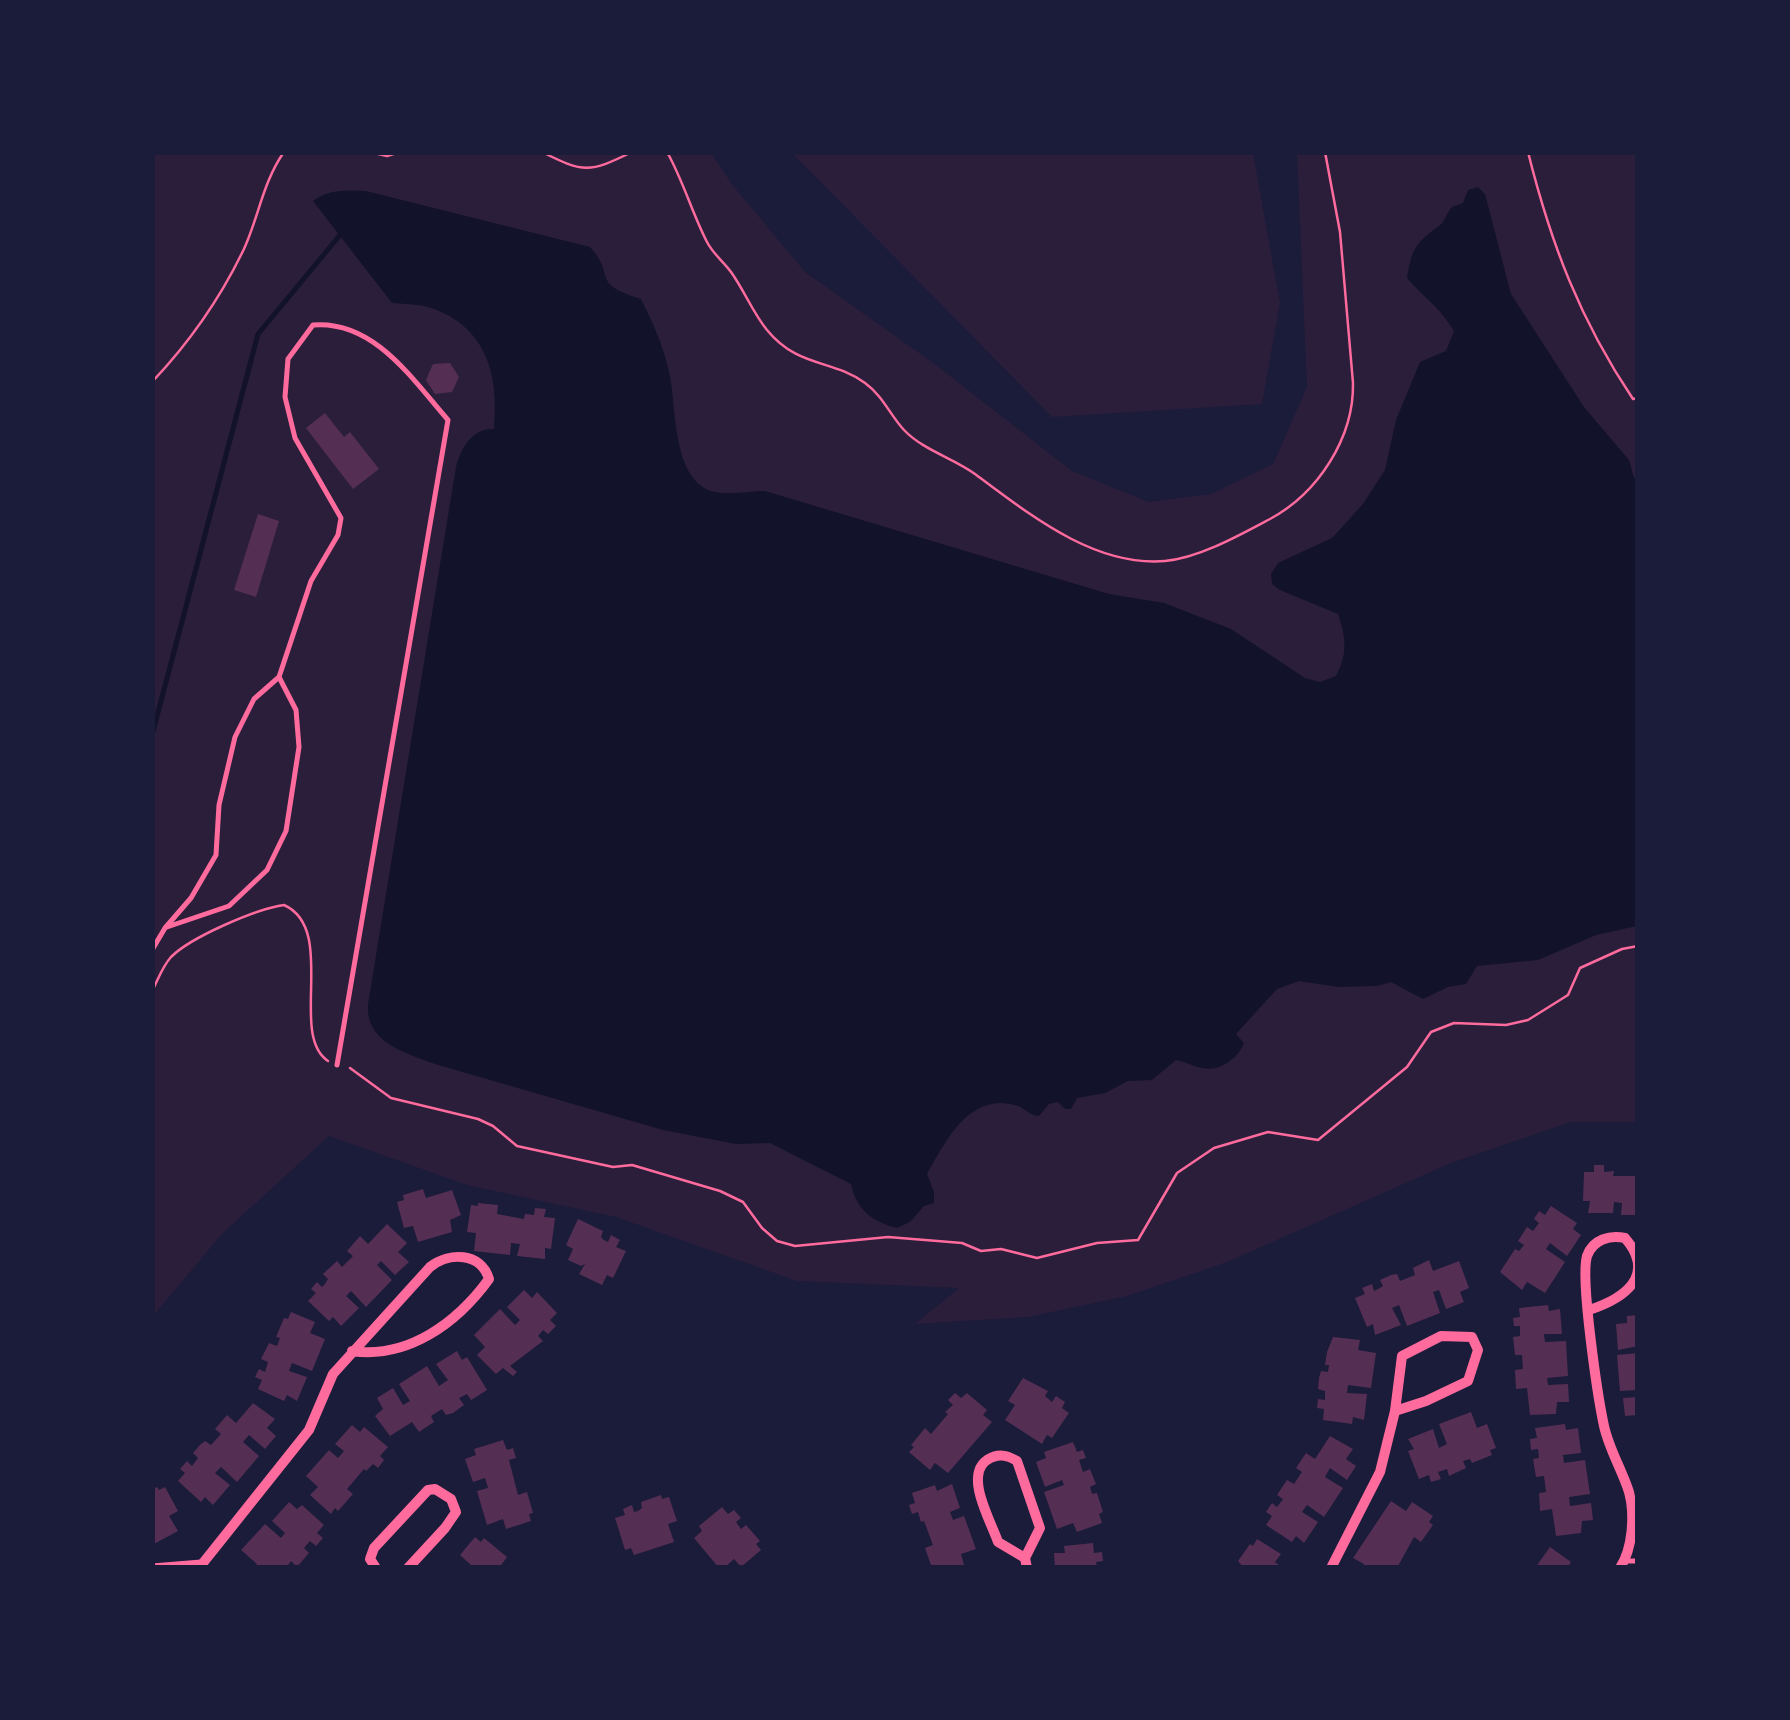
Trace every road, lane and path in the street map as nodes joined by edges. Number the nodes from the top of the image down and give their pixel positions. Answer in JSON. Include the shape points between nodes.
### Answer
{"nodes":[{"id":1,"x":284,"y":152,"type":"edge"},
{"id":2,"x":370,"y":152,"type":"edge"},
{"id":3,"x":400,"y":152,"type":"edge"},
{"id":4,"x":542,"y":152,"type":"edge"},
{"id":5,"x":632,"y":152,"type":"edge"},
{"id":6,"x":667,"y":152,"type":"edge"},
{"id":7,"x":1325,"y":152,"type":"edge"},
{"id":8,"x":1528,"y":152,"type":"edge"},
{"id":9,"x":152,"y":382,"type":"edge"},
{"id":10,"x":1638,"y":398,"type":"edge"},
{"id":11,"x":279,"y":677,"type":"junction"},
{"id":12,"x":164,"y":928,"type":"junction"},
{"id":13,"x":1638,"y":946,"type":"edge"},
{"id":14,"x":152,"y":950,"type":"edge"},
{"id":15,"x":152,"y":992,"type":"edge"},
{"id":16,"x":337,"y":1064,"type":"junction"},
{"id":17,"x":1589,"y":1310,"type":"junction"},
{"id":18,"x":352,"y":1352,"type":"junction"},
{"id":19,"x":1395,"y":1411,"type":"junction"},
{"id":20,"x":1633,"y":1494,"type":"edge"},
{"id":21,"x":1638,"y":1561,"type":"edge"},
{"id":22,"x":1026,"y":1562,"type":"edge"},
{"id":23,"x":1622,"y":1564,"type":"edge"},
{"id":24,"x":200,"y":1565,"type":"edge"},
{"id":25,"x":152,"y":1566,"type":"edge"},
{"id":26,"x":375,"y":1567,"type":"edge"},
{"id":27,"x":408,"y":1568,"type":"edge"},
{"id":28,"x":1332,"y":1568,"type":"edge"}],
"edges":[{"from":1,"to":9,"type":"path","via":[[220,293]]},
{"from":2,"to":3,"type":"path"},
{"from":4,"to":5,"type":"path","via":[[591,170]]},
{"from":6,"to":7,"type":"path","via":[[709,247],[781,346],[868,385],[904,431],[1036,519],[1114,555],[1165,561],[1226,543],[1276,516],[1314,483],[1347,426],[1353,383],[1340,232]]},
{"from":8,"to":10,"type":"path","via":[[1562,270],[1614,371]]},
{"from":11,"to":12,"type":"lane","via":[[254,700],[234,737],[216,855]]},
{"from":11,"to":12,"type":"lane","via":[[296,710],[298,747],[286,831],[267,870],[229,906]]},
{"from":11,"to":16,"type":"lane","via":[[311,581],[341,518],[295,438],[285,396],[288,358],[313,325],[335,323],[386,351],[448,420]]},
{"from":12,"to":14,"type":"lane"},
{"from":13,"to":16,"type":"path","via":[[1580,968],[1568,996],[1518,1024],[1454,1023],[1431,1032],[1407,1067],[1318,1140],[1259,1133],[1186,1164],[1138,1240],[1037,1258],[888,1237],[795,1246],[777,1241],[743,1202],[720,1190],[632,1165],[517,1146],[478,1119],[398,1101]]},
{"from":15,"to":16,"type":"path","via":[[184,947],[284,905],[299,914],[308,936],[315,1048]]},
{"from":17,"to":17,"type":"street","via":[[1587,1256],[1606,1238],[1625,1238],[1637,1278],[1614,1302]]},
{"from":17,"to":20,"type":"street","via":[[1604,1428]]},
{"from":18,"to":18,"type":"street","via":[[393,1352],[436,1332],[482,1288],[488,1272],[464,1257],[440,1259]]},
{"from":18,"to":24,"type":"street","via":[[332,1374],[298,1446]]},
{"from":19,"to":19,"type":"street","via":[[1402,1356],[1441,1336],[1472,1337],[1478,1350],[1468,1381]]},
{"from":19,"to":28,"type":"street","via":[[1380,1472]]},
{"from":20,"to":23,"type":"street"},
{"from":21,"to":23,"type":"lane"},
{"from":22,"to":22,"type":"street","via":[[1040,1528],[1017,1461],[997,1455],[980,1466],[980,1493],[998,1542]]},
{"from":24,"to":25,"type":"lane"},
{"from":26,"to":27,"type":"street","via":[[374,1548],[435,1488],[456,1512]]}]}
